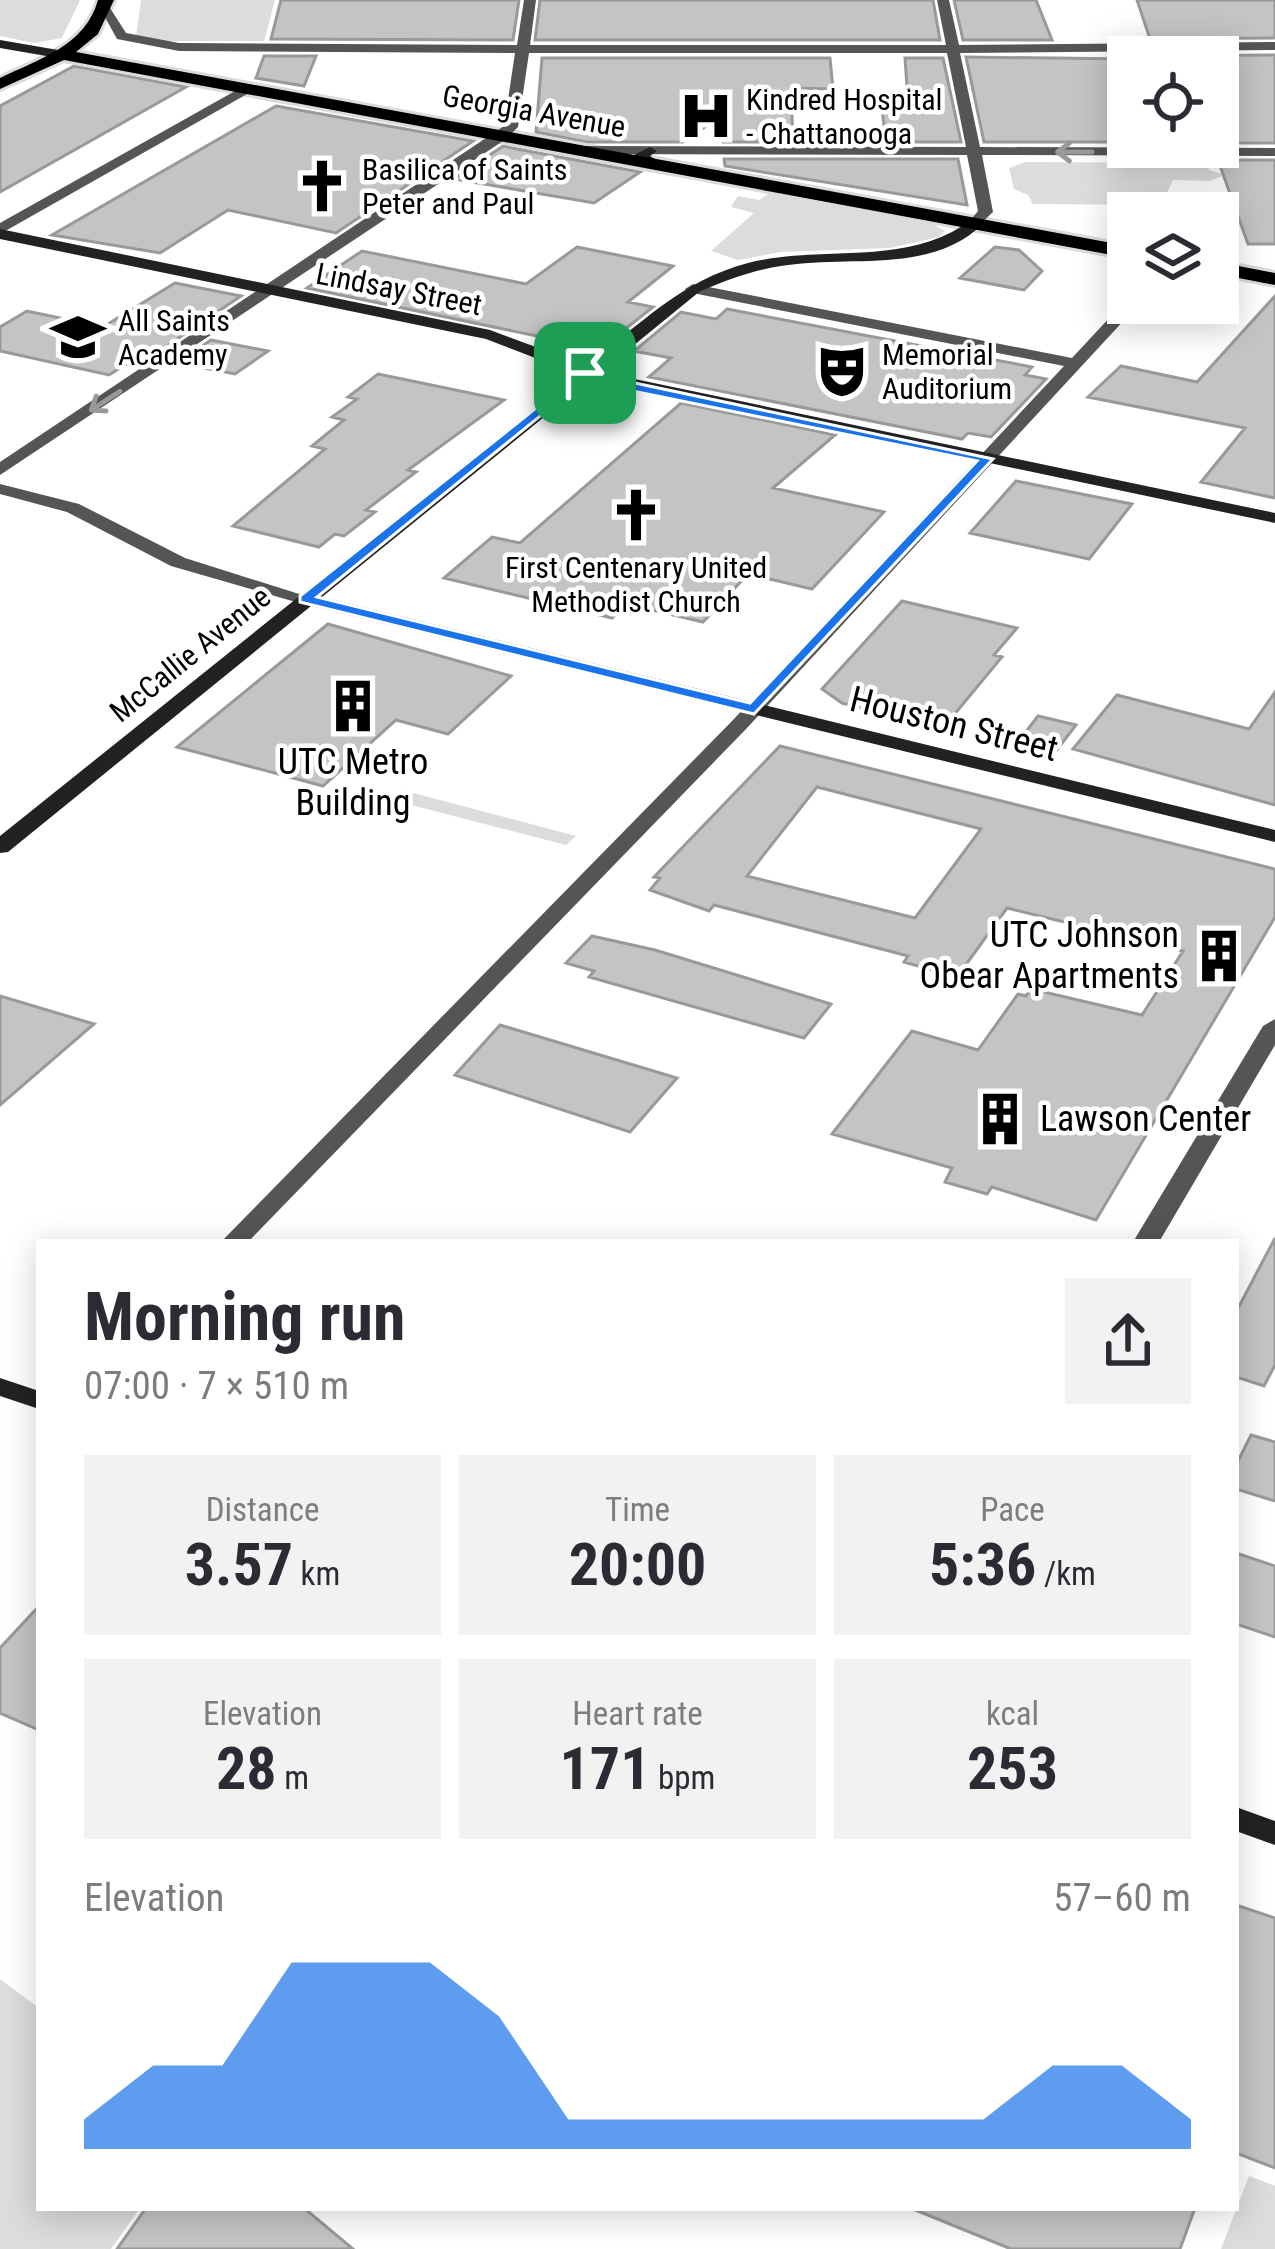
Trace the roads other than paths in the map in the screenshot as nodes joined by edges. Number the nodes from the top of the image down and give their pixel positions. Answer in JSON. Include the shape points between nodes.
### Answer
{"nodes":[{"id":1,"x":530,"y":0,"type":"edge"},
{"id":2,"x":943,"y":0,"type":"edge"},
{"id":3,"x":105,"y":6,"type":"edge"},
{"id":4,"x":0,"y":44,"type":"edge"},
{"id":5,"x":952,"y":46,"type":"junction"},
{"id":6,"x":1275,"y":46,"type":"edge"},
{"id":7,"x":216,"y":47,"type":"junction"},
{"id":8,"x":523,"y":48,"type":"junction"},
{"id":9,"x":58,"y":54,"type":"junction"},
{"id":10,"x":127,"y":67,"type":"junction"},
{"id":11,"x":0,"y":84,"type":"edge"},
{"id":12,"x":249,"y":89,"type":"junction"},
{"id":13,"x":501,"y":136,"type":"junction"},
{"id":14,"x":974,"y":152,"type":"junction"},
{"id":15,"x":1275,"y":152,"type":"edge"},
{"id":16,"x":651,"y":157,"type":"junction"},
{"id":17,"x":976,"y":223,"type":"junction"},
{"id":18,"x":0,"y":232,"type":"edge"},
{"id":19,"x":1107,"y":248,"type":"edge"},
{"id":20,"x":1239,"y":272,"type":"edge"},
{"id":21,"x":1270,"y":277,"type":"edge"},
{"id":22,"x":692,"y":289,"type":"junction"},
{"id":23,"x":273,"y":291,"type":"junction"},
{"id":24,"x":1112,"y":324,"type":"edge"},
{"id":25,"x":1075,"y":363,"type":"junction"},
{"id":26,"x":585,"y":373,"type":"junction"},
{"id":27,"x":986,"y":459,"type":"junction"},
{"id":28,"x":0,"y":470,"type":"edge"},
{"id":29,"x":0,"y":488,"type":"edge"},
{"id":30,"x":1275,"y":518,"type":"edge"},
{"id":31,"x":306,"y":599,"type":"junction"},
{"id":32,"x":754,"y":709,"type":"junction"},
{"id":33,"x":1275,"y":836,"type":"edge"},
{"id":34,"x":0,"y":847,"type":"edge"},
{"id":35,"x":1275,"y":1026,"type":"edge"},
{"id":36,"x":237,"y":1239,"type":"edge"},
{"id":37,"x":1148,"y":1239,"type":"edge"},
{"id":38,"x":0,"y":1387,"type":"edge"},
{"id":39,"x":36,"y":1399,"type":"edge"},
{"id":40,"x":1239,"y":1821,"type":"edge"},
{"id":41,"x":1275,"y":1833,"type":"edge"}],
"edges":[{"from":1,"to":8,"type":"street"},
{"from":2,"to":5,"type":"street"},
{"from":3,"to":7,"type":"street","via":[[133,41]]},
{"from":3,"to":9,"type":"main road","via":[[83,41]]},
{"from":4,"to":9,"type":"street","name":"Georgia Avenue"},
{"from":5,"to":6,"type":"street"},
{"from":5,"to":8,"type":"street"},
{"from":5,"to":14,"type":"street"},
{"from":7,"to":8,"type":"street"},
{"from":7,"to":10,"type":"street","via":[[155,52]]},
{"from":8,"to":13,"type":"street","via":[[511,127]]},
{"from":9,"to":10,"type":"main road","name":"Georgia Avenue"},
{"from":9,"to":11,"type":"main road"},
{"from":10,"to":12,"type":"main road","name":"Georgia Avenue"},
{"from":12,"to":13,"type":"main road","name":"Georgia Avenue"},
{"from":12,"to":18,"type":"street"},
{"from":13,"to":16,"type":"main road","name":"Georgia Avenue"},
{"from":13,"to":23,"type":"street"},
{"from":15,"to":14,"type":"street","one_way":true},
{"from":14,"to":16,"type":"street"},
{"from":14,"to":17,"type":"street","via":[[986,212]]},
{"from":16,"to":17,"type":"main road","name":"Georgia Avenue"},
{"from":17,"to":19,"type":"main road","name":"Georgia Avenue"},
{"from":17,"to":22,"type":"street","name":"McCallie Avenue","via":[[942,245],[760,265]]},
{"from":18,"to":23,"type":"street","name":"Lindsay Street"},
{"from":20,"to":21,"type":"main road"},
{"from":22,"to":25,"type":"street"},
{"from":22,"to":26,"type":"street","name":"McCallie Avenue"},
{"from":23,"to":26,"type":"street","name":"Lindsay Street","via":[[490,335]]},
{"from":23,"to":28,"type":"street","one_way":true},
{"from":24,"to":25,"type":"street"},
{"from":25,"to":27,"type":"street"},
{"from":26,"to":27,"type":"street","name":"Lindsay Street"},
{"from":26,"to":31,"type":"street","name":"McCallie Avenue"},
{"from":27,"to":30,"type":"street","name":"Lindsay Street"},
{"from":27,"to":32,"type":"street"},
{"from":29,"to":31,"type":"street","name":"Houston Street","via":[[73,508],[198,569]]},
{"from":31,"to":32,"type":"street","name":"Houston Street"},
{"from":31,"to":34,"type":"street","name":"McCallie Avenue"},
{"from":32,"to":33,"type":"street","name":"Houston Street"},
{"from":32,"to":36,"type":"street"},
{"from":35,"to":37,"type":"street"},
{"from":38,"to":39,"type":"street"},
{"from":40,"to":41,"type":"street"}]}
